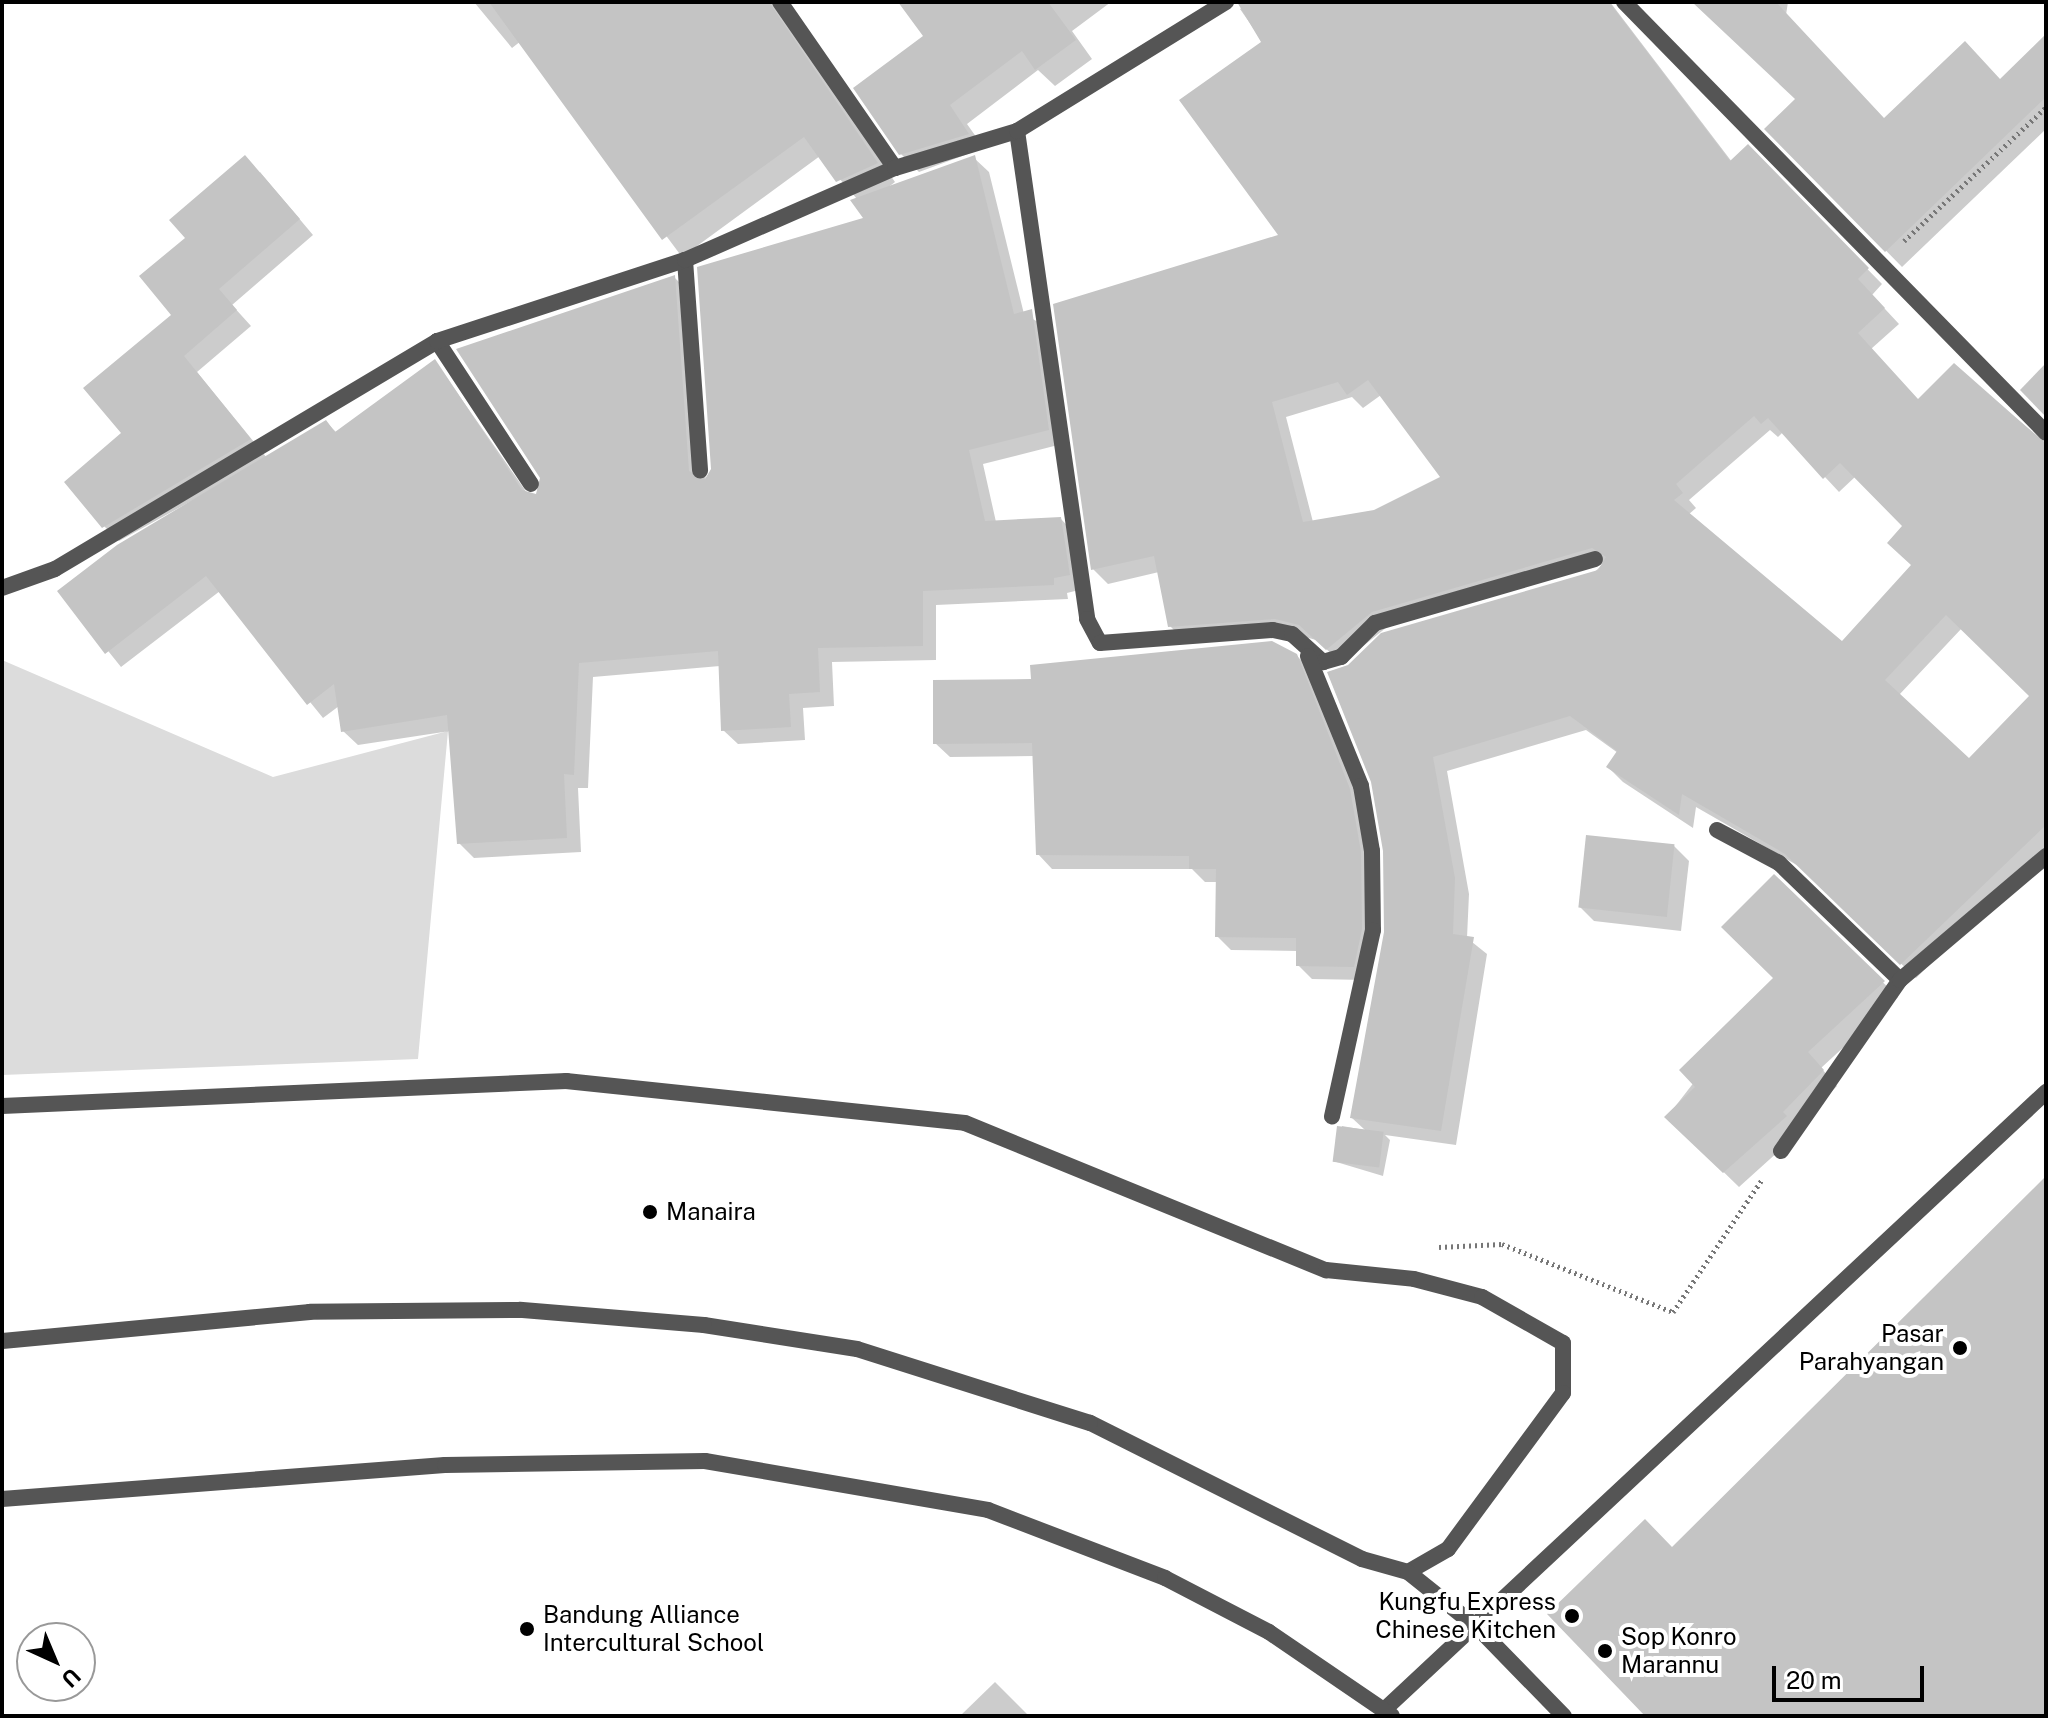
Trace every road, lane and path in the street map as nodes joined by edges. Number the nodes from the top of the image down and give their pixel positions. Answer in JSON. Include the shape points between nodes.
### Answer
{"nodes":[{"id":1,"x":780,"y":2,"type":"edge"},
{"id":2,"x":1226,"y":2,"type":"edge"},
{"id":3,"x":1624,"y":2,"type":"edge"},
{"id":4,"x":2046,"y":107,"type":"edge"},
{"id":5,"x":1017,"y":131,"type":"junction"},
{"id":6,"x":895,"y":168,"type":"junction"},
{"id":7,"x":685,"y":260,"type":"junction"},
{"id":8,"x":1877,"y":266,"type":"junction"},
{"id":9,"x":437,"y":341,"type":"junction"},
{"id":10,"x":2046,"y":433,"type":"edge"},
{"id":11,"x":700,"y":470,"type":"dead end"},
{"id":12,"x":531,"y":484,"type":"dead end"},
{"id":13,"x":1595,"y":559,"type":"dead end"},
{"id":14,"x":2,"y":588,"type":"edge"},
{"id":15,"x":1308,"y":656,"type":"junction"},
{"id":16,"x":1717,"y":830,"type":"dead end"},
{"id":17,"x":2046,"y":856,"type":"edge"},
{"id":18,"x":1900,"y":980,"type":"junction"},
{"id":19,"x":2046,"y":1092,"type":"edge"},
{"id":20,"x":2,"y":1106,"type":"edge"},
{"id":21,"x":1332,"y":1117,"type":"dead end"},
{"id":22,"x":1781,"y":1151,"type":"joint"},
{"id":23,"x":1423,"y":1249,"type":"dead end"},
{"id":24,"x":2,"y":1341,"type":"edge"},
{"id":25,"x":2,"y":1499,"type":"edge"},
{"id":26,"x":1408,"y":1572,"type":"junction"},
{"id":27,"x":1478,"y":1628,"type":"junction"},
{"id":28,"x":1388,"y":1713,"type":"edge"},
{"id":29,"x":1564,"y":1716,"type":"edge"}],
"edges":[{"from":1,"to":6,"type":"street"},
{"from":2,"to":5,"type":"street"},
{"from":3,"to":8,"type":"street"},
{"from":4,"to":8,"type":"path"},
{"from":5,"to":6,"type":"street"},
{"from":5,"to":15,"type":"street","via":[[1095,638],[1107,647],[1273,630],[1292,634]]},
{"from":6,"to":7,"type":"street"},
{"from":7,"to":9,"type":"street"},
{"from":7,"to":11,"type":"street"},
{"from":8,"to":10,"type":"street"},
{"from":9,"to":12,"type":"street"},
{"from":9,"to":14,"type":"street","via":[[55,569]]},
{"from":13,"to":15,"type":"street","via":[[1375,623],[1341,657]]},
{"from":15,"to":21,"type":"street","via":[[1361,786],[1372,851],[1373,930]]},
{"from":16,"to":18,"type":"street","via":[[1779,863]]},
{"from":17,"to":18,"type":"street"},
{"from":18,"to":22,"type":"street"},
{"from":19,"to":27,"type":"street"},
{"from":20,"to":26,"type":"street","via":[[566,1081],[986,1129],[1326,1270],[1414,1279],[1482,1297],[1563,1343],[1563,1393],[1448,1549]]},
{"from":22,"to":23,"type":"path","via":[[1673,1312],[1502,1244]]},
{"from":24,"to":26,"type":"street","via":[[310,1312],[520,1310],[704,1325],[857,1349],[1090,1423],[1362,1559]]},
{"from":25,"to":28,"type":"street","via":[[445,1465],[705,1461],[988,1510],[1165,1578],[1269,1632]]},
{"from":26,"to":27,"type":"street"},
{"from":27,"to":28,"type":"street"},
{"from":27,"to":29,"type":"street"}]}
